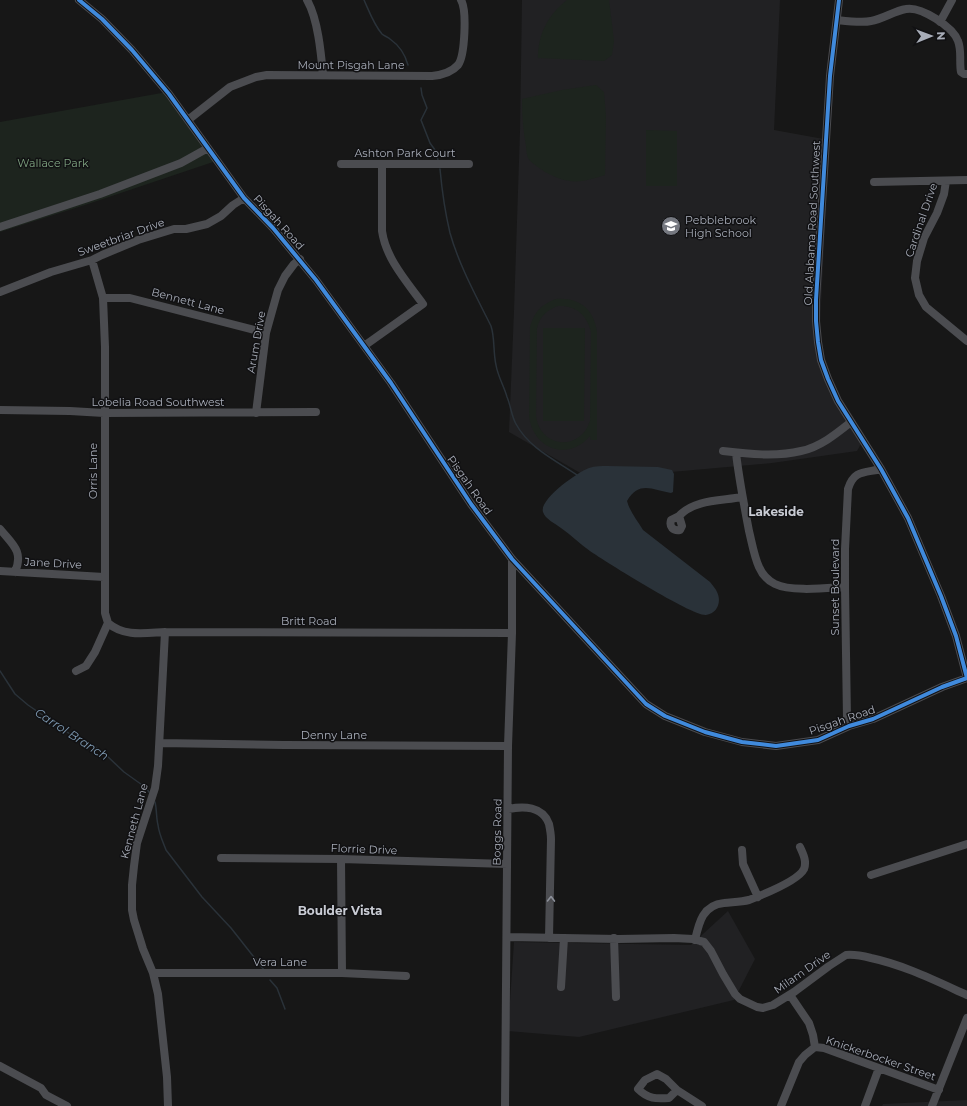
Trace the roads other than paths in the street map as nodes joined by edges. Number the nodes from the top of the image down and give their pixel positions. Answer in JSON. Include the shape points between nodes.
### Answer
{"nodes":[{"id":1,"x":79,"y":0,"type":"edge"},
{"id":2,"x":307,"y":0,"type":"edge"},
{"id":3,"x":461,"y":0,"type":"edge"},
{"id":4,"x":839,"y":0,"type":"edge"},
{"id":5,"x":952,"y":0,"type":"edge"},
{"id":6,"x":837,"y":20,"type":"junction"},
{"id":7,"x":940,"y":22,"type":"junction"},
{"id":8,"x":967,"y":74,"type":"edge"},
{"id":9,"x":323,"y":76,"type":"junction"},
{"id":10,"x":188,"y":120,"type":"junction"},
{"id":11,"x":208,"y":148,"type":"junction"},
{"id":12,"x":341,"y":164,"type":"dead end"},
{"id":13,"x":382,"y":164,"type":"junction"},
{"id":14,"x":469,"y":164,"type":"dead end"},
{"id":15,"x":967,"y":180,"type":"edge"},
{"id":16,"x":946,"y":181,"type":"junction"},
{"id":17,"x":874,"y":182,"type":"dead end"},
{"id":18,"x":244,"y":198,"type":"junction"},
{"id":19,"x":0,"y":227,"type":"edge"},
{"id":20,"x":300,"y":259,"type":"junction"},
{"id":21,"x":92,"y":260,"type":"junction"},
{"id":22,"x":0,"y":292,"type":"edge"},
{"id":23,"x":103,"y":298,"type":"junction"},
{"id":24,"x":266,"y":333,"type":"junction"},
{"id":25,"x":967,"y":341,"type":"edge"},
{"id":26,"x":364,"y":346,"type":"junction"},
{"id":27,"x":0,"y":410,"type":"edge"},
{"id":28,"x":316,"y":412,"type":"dead end"},
{"id":29,"x":104,"y":413,"type":"junction"},
{"id":30,"x":256,"y":413,"type":"junction"},
{"id":31,"x":852,"y":422,"type":"junction"},
{"id":32,"x":724,"y":451,"type":"dead end"},
{"id":33,"x":736,"y":453,"type":"junction"},
{"id":34,"x":881,"y":469,"type":"junction"},
{"id":35,"x":742,"y":497,"type":"junction"},
{"id":36,"x":679,"y":516,"type":"dead end"},
{"id":37,"x":0,"y":529,"type":"edge"},
{"id":38,"x":512,"y":559,"type":"junction"},
{"id":39,"x":0,"y":571,"type":"edge"},
{"id":40,"x":15,"y":572,"type":"junction"},
{"id":41,"x":104,"y":577,"type":"junction"},
{"id":42,"x":845,"y":587,"type":"junction"},
{"id":43,"x":108,"y":623,"type":"junction"},
{"id":44,"x":165,"y":632,"type":"junction"},
{"id":45,"x":512,"y":632,"type":"junction"},
{"id":46,"x":76,"y":671,"type":"dead end"},
{"id":47,"x":967,"y":678,"type":"edge"},
{"id":48,"x":849,"y":726,"type":"junction"},
{"id":49,"x":160,"y":743,"type":"junction"},
{"id":50,"x":508,"y":746,"type":"junction"},
{"id":51,"x":508,"y":809,"type":"junction"},
{"id":52,"x":967,"y":844,"type":"edge"},
{"id":53,"x":800,"y":847,"type":"dead end"},
{"id":54,"x":742,"y":850,"type":"dead end"},
{"id":55,"x":221,"y":858,"type":"dead end"},
{"id":56,"x":341,"y":859,"type":"junction"},
{"id":57,"x":507,"y":864,"type":"junction"},
{"id":58,"x":871,"y":875,"type":"dead end"},
{"id":59,"x":758,"y":897,"type":"junction"},
{"id":60,"x":507,"y":937,"type":"junction"},
{"id":61,"x":549,"y":938,"type":"junction"},
{"id":62,"x":564,"y":938,"type":"junction"},
{"id":63,"x":614,"y":938,"type":"junction"},
{"id":64,"x":695,"y":940,"type":"junction"},
{"id":65,"x":153,"y":973,"type":"junction"},
{"id":66,"x":342,"y":973,"type":"junction"},
{"id":67,"x":406,"y":976,"type":"dead end"},
{"id":68,"x":562,"y":987,"type":"dead end"},
{"id":69,"x":790,"y":995,"type":"junction"},
{"id":70,"x":967,"y":996,"type":"edge"},
{"id":71,"x":616,"y":997,"type":"dead end"},
{"id":72,"x":967,"y":1018,"type":"edge"},
{"id":73,"x":815,"y":1048,"type":"junction"},
{"id":74,"x":0,"y":1066,"type":"edge"},
{"id":75,"x":879,"y":1068,"type":"junction"},
{"id":76,"x":676,"y":1090,"type":"dead end"},
{"id":77,"x":939,"y":1090,"type":"junction"},
{"id":78,"x":698,"y":1105,"type":"edge"},
{"id":79,"x":67,"y":1106,"type":"edge"},
{"id":80,"x":168,"y":1106,"type":"edge"},
{"id":81,"x":505,"y":1106,"type":"edge"},
{"id":82,"x":781,"y":1106,"type":"edge"},
{"id":83,"x":865,"y":1106,"type":"edge"},
{"id":84,"x":932,"y":1106,"type":"edge"}],
"edges":[{"from":1,"to":10,"type":"street","name":"Pisgah Road","via":[[132,50],[170,94]]},
{"from":2,"to":9,"type":"street","via":[[320,45]]},
{"from":3,"to":9,"type":"street","name":"Mount Pisgah Lane","via":[[465,11],[464,47],[459,64],[444,75]]},
{"from":4,"to":6,"type":"street","name":"Old Alabama Road Southwest"},
{"from":5,"to":7,"type":"street"},
{"from":6,"to":7,"type":"street","via":[[870,22],[912,9],[928,14]]},
{"from":6,"to":31,"type":"street","name":"Old Alabama Road Southwest","via":[[830,76],[816,321],[821,360],[828,380]]},
{"from":7,"to":8,"type":"street","via":[[959,42],[961,72]]},
{"from":9,"to":10,"type":"street","name":"Mount Pisgah Lane","via":[[256,77],[230,87]]},
{"from":10,"to":11,"type":"street","name":"Pisgah Road"},
{"from":11,"to":18,"type":"street","name":"Pisgah Road"},
{"from":11,"to":19,"type":"street","via":[[181,163],[100,194]]},
{"from":12,"to":13,"type":"street","name":"Ashton Park Court"},
{"from":13,"to":14,"type":"street","name":"Ashton Park Court"},
{"from":13,"to":26,"type":"street","via":[[383,238],[390,257],[423,304]]},
{"from":15,"to":16,"type":"street"},
{"from":16,"to":17,"type":"street"},
{"from":16,"to":25,"type":"street","name":"Cardinal Drive","via":[[937,213],[922,244],[915,278],[918,295],[926,307]]},
{"from":18,"to":20,"type":"street","name":"Pisgah Road"},
{"from":18,"to":21,"type":"street","name":"Sweetbriar Drive","via":[[207,224],[174,229],[138,240]]},
{"from":20,"to":24,"type":"street","name":"Arum Drive","via":[[285,276],[278,290]]},
{"from":20,"to":26,"type":"street","name":"Pisgah Road"},
{"from":21,"to":22,"type":"street","name":"Sweetbriar Drive","via":[[51,272]]},
{"from":21,"to":23,"type":"street","name":"Orris Lane"},
{"from":23,"to":24,"type":"street","name":"Bennett Lane","via":[[130,298]]},
{"from":23,"to":29,"type":"street","name":"Orris Lane"},
{"from":24,"to":30,"type":"street","name":"Arum Drive"},
{"from":26,"to":38,"type":"street","name":"Pisgah Road","via":[[471,504]]},
{"from":27,"to":29,"type":"street","name":"Lobelia Road Southwest"},
{"from":28,"to":30,"type":"street","name":"Lobelia Road Southwest"},
{"from":29,"to":30,"type":"street","name":"Lobelia Road Southwest"},
{"from":29,"to":41,"type":"street","name":"Orris Lane"},
{"from":31,"to":33,"type":"street","via":[[824,442],[801,451],[779,454]]},
{"from":31,"to":34,"type":"street","name":"Old Alabama Road Southwest"},
{"from":32,"to":33,"type":"street"},
{"from":33,"to":35,"type":"street"},
{"from":34,"to":42,"type":"street","name":"Sunset Boulevard","via":[[853,478],[848,489]]},
{"from":34,"to":47,"type":"street","name":"Old Alabama Road Southwest","via":[[921,548],[956,636]]},
{"from":35,"to":36,"type":"street","via":[[708,502],[687,509]]},
{"from":35,"to":42,"type":"street","via":[[758,565],[770,581],[776,585],[789,587]]},
{"from":37,"to":40,"type":"street","via":[[18,551],[19,559]]},
{"from":38,"to":45,"type":"street","name":"Boggs Road"},
{"from":38,"to":48,"type":"street","name":"Pisgah Road","via":[[646,704],[665,716],[705,732],[742,742],[776,746],[818,740]]},
{"from":39,"to":40,"type":"street","name":"Jane Drive"},
{"from":40,"to":41,"type":"street","name":"Jane Drive"},
{"from":41,"to":43,"type":"street","name":"Orris Lane","via":[[105,614]]},
{"from":42,"to":48,"type":"street","name":"Sunset Boulevard"},
{"from":43,"to":44,"type":"street","name":"Britt Road","via":[[114,629],[131,633]]},
{"from":43,"to":46,"type":"street","via":[[86,666]]},
{"from":44,"to":45,"type":"street","name":"Britt Road"},
{"from":44,"to":49,"type":"street","name":"Kenneth Lane"},
{"from":45,"to":50,"type":"street","name":"Boggs Road"},
{"from":47,"to":48,"type":"street","name":"Pisgah Road","via":[[873,719]]},
{"from":49,"to":50,"type":"street","name":"Denny Lane"},
{"from":49,"to":65,"type":"street","name":"Kenneth Lane","via":[[155,788],[137,843],[132,885],[134,920]]},
{"from":50,"to":51,"type":"street","name":"Boggs Road"},
{"from":51,"to":57,"type":"street","name":"Boggs Road"},
{"from":61,"to":51,"type":"street","one_way":true,"via":[[549,824],[538,810],[524,807]]},
{"from":52,"to":58,"type":"street"},
{"from":53,"to":59,"type":"street","via":[[805,863],[800,874]]},
{"from":54,"to":59,"type":"street","via":[[743,864]]},
{"from":55,"to":56,"type":"street","name":"Florrie Drive"},
{"from":56,"to":57,"type":"street","name":"Florrie Drive"},
{"from":56,"to":66,"type":"street"},
{"from":57,"to":60,"type":"street","name":"Boggs Road"},
{"from":59,"to":64,"type":"street","via":[[721,903],[708,909],[698,924]]},
{"from":60,"to":61,"type":"street","name":"Milam Drive"},
{"from":60,"to":81,"type":"street","name":"Boggs Road"},
{"from":61,"to":62,"type":"street","name":"Milam Drive"},
{"from":62,"to":63,"type":"street","name":"Milam Drive"},
{"from":62,"to":68,"type":"street"},
{"from":63,"to":64,"type":"street","name":"Milam Drive"},
{"from":63,"to":71,"type":"street"},
{"from":64,"to":69,"type":"street","name":"Milam Drive","via":[[704,942],[711,951],[740,999],[764,1008]]},
{"from":65,"to":66,"type":"street","name":"Vera Lane"},
{"from":65,"to":80,"type":"street","name":"Kenneth Lane","via":[[158,994]]},
{"from":66,"to":67,"type":"street","name":"Vera Lane"},
{"from":69,"to":70,"type":"street","name":"Milam Drive","via":[[846,955],[853,954],[883,960]]},
{"from":69,"to":73,"type":"street","via":[[809,1023]]},
{"from":72,"to":77,"type":"street"},
{"from":73,"to":75,"type":"street","name":"Knickerbocker Street","via":[[824,1048]]},
{"from":73,"to":82,"type":"street","via":[[799,1062]]},
{"from":74,"to":79,"type":"street","via":[[41,1088],[46,1095]]},
{"from":75,"to":77,"type":"street","name":"Knickerbocker Street"},
{"from":75,"to":83,"type":"street"},
{"from":76,"to":78,"type":"street"},
{"from":77,"to":84,"type":"street"}]}
